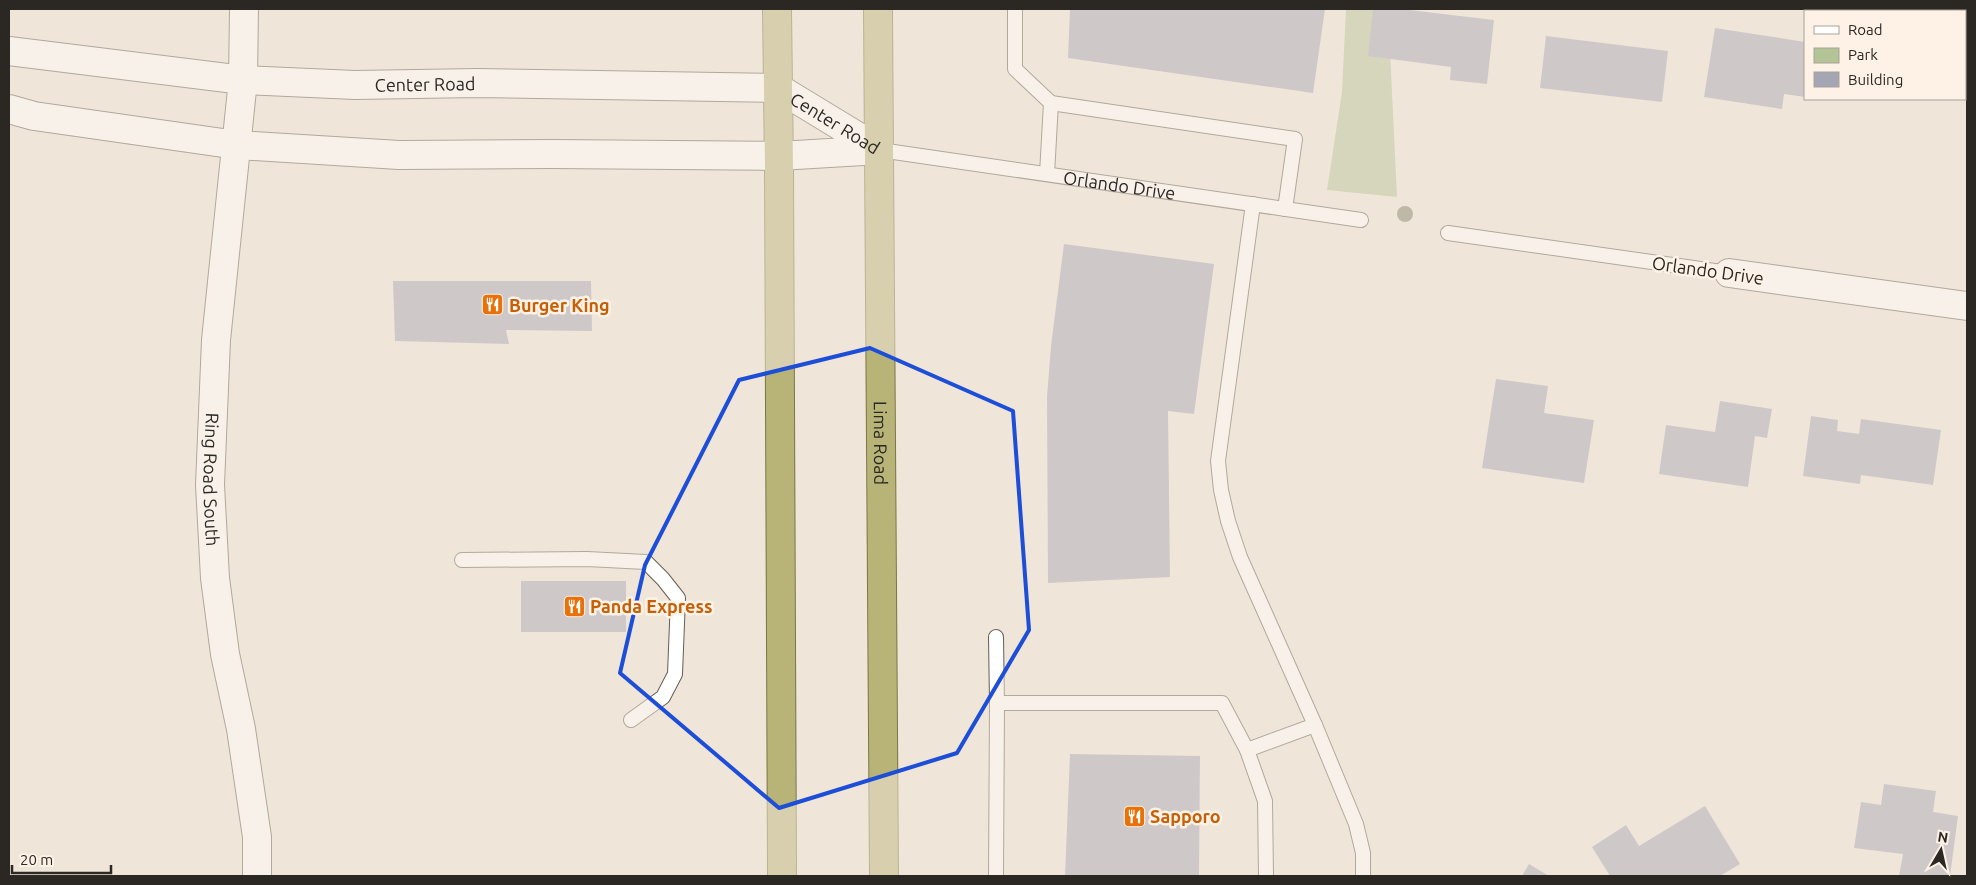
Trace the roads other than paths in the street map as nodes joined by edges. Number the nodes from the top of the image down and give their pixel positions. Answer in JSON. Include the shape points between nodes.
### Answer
{"nodes":[{"id":1,"x":244,"y":9,"type":"edge"},
{"id":2,"x":777,"y":9,"type":"edge"},
{"id":3,"x":878,"y":9,"type":"edge"},
{"id":4,"x":1015,"y":9,"type":"edge"},
{"id":5,"x":9,"y":52,"type":"edge"},
{"id":6,"x":244,"y":80,"type":"junction"},
{"id":7,"x":778,"y":88,"type":"junction"},
{"id":8,"x":1051,"y":103,"type":"junction"},
{"id":9,"x":9,"y":108,"type":"edge"},
{"id":10,"x":238,"y":145,"type":"junction"},
{"id":11,"x":880,"y":150,"type":"junction"},
{"id":12,"x":779,"y":156,"type":"junction"},
{"id":13,"x":1047,"y":174,"type":"junction"},
{"id":14,"x":1253,"y":204,"type":"junction"},
{"id":15,"x":1285,"y":209,"type":"junction"},
{"id":16,"x":1361,"y":220,"type":"dead end"},
{"id":17,"x":1448,"y":233,"type":"dead end"},
{"id":18,"x":1729,"y":273,"type":"joint"},
{"id":19,"x":1967,"y":306,"type":"edge"},
{"id":20,"x":462,"y":560,"type":"dead end"},
{"id":21,"x":996,"y":637,"type":"dead end"},
{"id":22,"x":997,"y":703,"type":"junction"},
{"id":23,"x":631,"y":720,"type":"dead end"},
{"id":24,"x":1315,"y":725,"type":"junction"},
{"id":25,"x":1247,"y":750,"type":"junction"},
{"id":26,"x":257,"y":876,"type":"edge"},
{"id":27,"x":782,"y":876,"type":"edge"},
{"id":28,"x":884,"y":876,"type":"edge"},
{"id":29,"x":996,"y":876,"type":"edge"},
{"id":30,"x":1266,"y":876,"type":"edge"},
{"id":31,"x":1363,"y":876,"type":"edge"}],
"edges":[{"from":1,"to":6,"type":"street","name":"Ring Road South"},
{"from":2,"to":7,"type":"highway"},
{"from":3,"to":11,"type":"highway","name":"Lima Road"},
{"from":4,"to":8,"type":"lane","via":[[1015,69]]},
{"from":5,"to":6,"type":"street","name":"Center Road"},
{"from":6,"to":7,"type":"street","name":"Center Road"},
{"from":6,"to":10,"type":"street","name":"Ring Road South"},
{"from":7,"to":11,"type":"street","name":"Center Road"},
{"from":7,"to":12,"type":"highway"},
{"from":8,"to":13,"type":"lane"},
{"from":8,"to":15,"type":"lane","via":[[1295,138]]},
{"from":9,"to":10,"type":"street","name":"Center Road","via":[[34,116]]},
{"from":10,"to":12,"type":"street","name":"Center Road","via":[[399,155]]},
{"from":10,"to":26,"type":"street","name":"Ring Road South","via":[[216,340],[210,485],[215,578],[257,837]]},
{"from":11,"to":12,"type":"street","name":"Center Road"},
{"from":11,"to":13,"type":"lane","name":"Orlando Drive"},
{"from":11,"to":28,"type":"highway","name":"Lima Road"},
{"from":12,"to":27,"type":"highway"},
{"from":13,"to":14,"type":"lane","name":"Orlando Drive"},
{"from":14,"to":15,"type":"lane","name":"Orlando Drive"},
{"from":14,"to":24,"type":"lane","via":[[1218,461],[1221,490],[1240,557]]},
{"from":15,"to":16,"type":"lane","name":"Orlando Drive"},
{"from":17,"to":18,"type":"lane","name":"Orlando Drive"},
{"from":18,"to":19,"type":"street","name":"Orlando Drive"},
{"from":20,"to":23,"type":"lane","via":[[646,562],[678,598],[674,674],[662,697]]},
{"from":21,"to":22,"type":"lane"},
{"from":22,"to":25,"type":"lane","via":[[1222,703]]},
{"from":22,"to":29,"type":"lane"},
{"from":24,"to":25,"type":"lane"},
{"from":24,"to":31,"type":"lane","via":[[1356,824],[1363,853]]},
{"from":25,"to":30,"type":"lane","via":[[1265,801]]}]}
